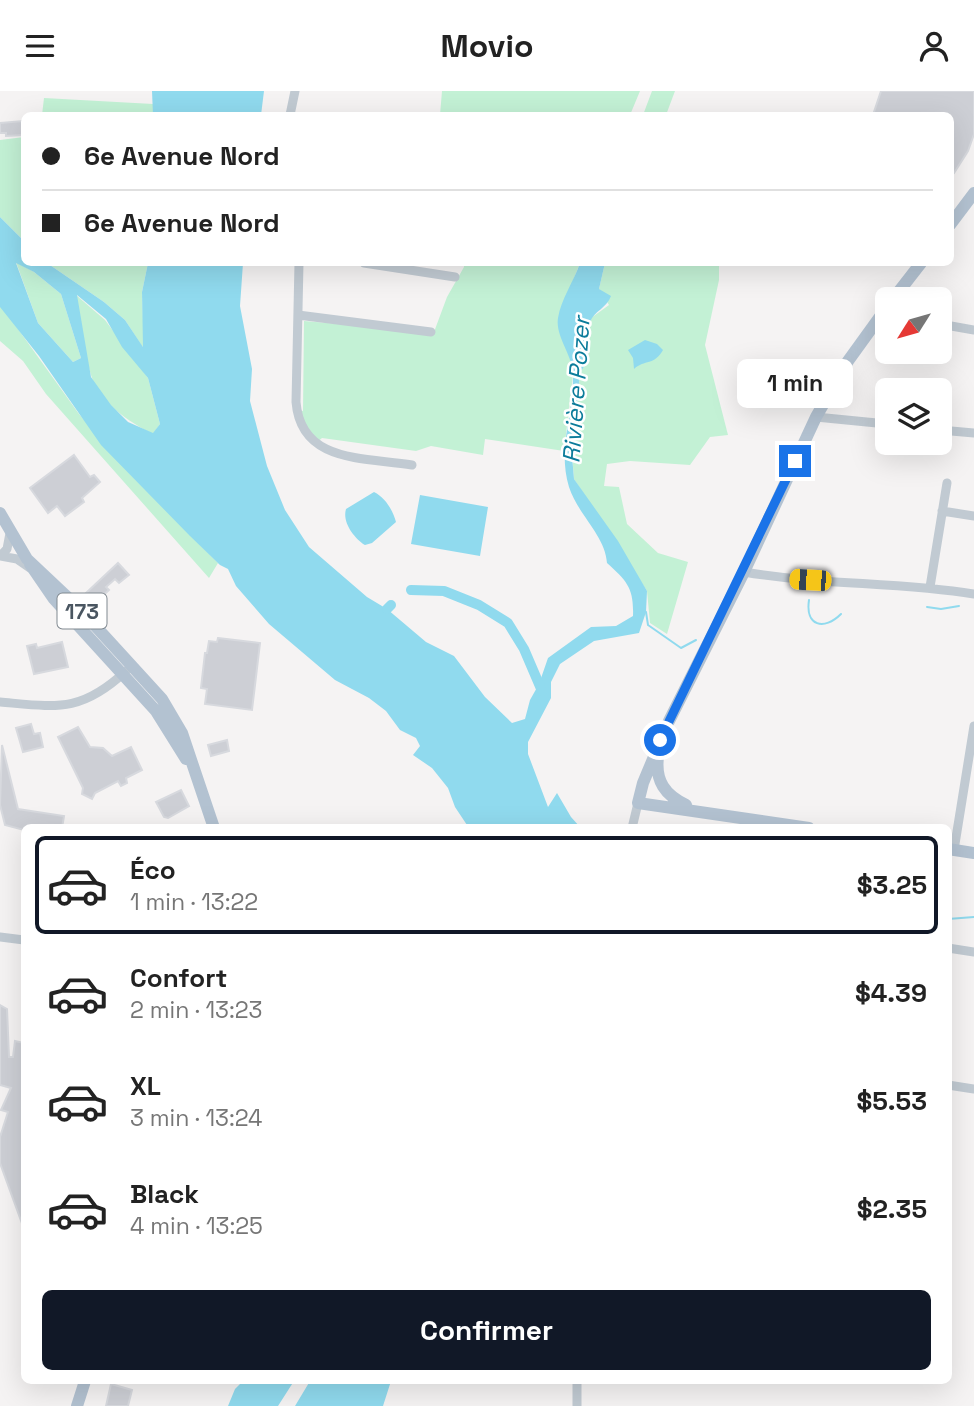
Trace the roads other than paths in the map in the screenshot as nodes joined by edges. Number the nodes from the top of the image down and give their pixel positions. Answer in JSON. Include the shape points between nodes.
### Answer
{"nodes":[{"id":1,"x":295,"y":91,"type":"edge"},
{"id":2,"x":291,"y":112,"type":"edge"},
{"id":3,"x":974,"y":193,"type":"edge"},
{"id":4,"x":954,"y":220,"type":"edge"},
{"id":5,"x":299,"y":266,"type":"edge"},
{"id":6,"x":383,"y":266,"type":"edge"},
{"id":7,"x":919,"y":266,"type":"edge"},
{"id":8,"x":454,"y":277,"type":"dead end"},
{"id":9,"x":902,"y":287,"type":"edge"},
{"id":10,"x":298,"y":315,"type":"junction"},
{"id":11,"x":875,"y":324,"type":"edge"},
{"id":12,"x":952,"y":326,"type":"edge"},
{"id":13,"x":974,"y":330,"type":"edge"},
{"id":14,"x":431,"y":332,"type":"dead end"},
{"id":15,"x":816,"y":417,"type":"junction"},
{"id":16,"x":875,"y":423,"type":"edge"},
{"id":17,"x":952,"y":431,"type":"edge"},
{"id":18,"x":974,"y":433,"type":"edge"},
{"id":19,"x":411,"y":465,"type":"dead end"},
{"id":20,"x":947,"y":483,"type":"dead end"},
{"id":21,"x":942,"y":511,"type":"junction"},
{"id":22,"x":0,"y":513,"type":"edge"},
{"id":23,"x":974,"y":516,"type":"edge"},
{"id":24,"x":10,"y":533,"type":"junction"},
{"id":25,"x":0,"y":556,"type":"edge"},
{"id":26,"x":30,"y":564,"type":"junction"},
{"id":27,"x":744,"y":572,"type":"junction"},
{"id":28,"x":930,"y":587,"type":"junction"},
{"id":29,"x":974,"y":594,"type":"edge"},
{"id":30,"x":128,"y":669,"type":"junction"},
{"id":31,"x":0,"y":702,"type":"edge"},
{"id":32,"x":974,"y":726,"type":"edge"},
{"id":33,"x":660,"y":740,"type":"junction"},
{"id":34,"x":972,"y":764,"type":"edge"},
{"id":35,"x":638,"y":806,"type":"junction"},
{"id":36,"x":713,"y":813,"type":"junction"},
{"id":37,"x":214,"y":824,"type":"edge"},
{"id":38,"x":633,"y":824,"type":"edge"},
{"id":39,"x":783,"y":824,"type":"edge"},
{"id":40,"x":952,"y":845,"type":"edge"},
{"id":41,"x":952,"y":849,"type":"edge"},
{"id":42,"x":974,"y":853,"type":"edge"},
{"id":43,"x":0,"y":937,"type":"edge"},
{"id":44,"x":21,"y":940,"type":"edge"},
{"id":45,"x":952,"y":949,"type":"edge"},
{"id":46,"x":974,"y":952,"type":"edge"},
{"id":47,"x":952,"y":1086,"type":"edge"},
{"id":48,"x":974,"y":1089,"type":"edge"},
{"id":49,"x":84,"y":1384,"type":"edge"},
{"id":50,"x":577,"y":1384,"type":"edge"},
{"id":51,"x":77,"y":1406,"type":"edge"},
{"id":52,"x":577,"y":1406,"type":"edge"}],
"edges":[{"from":1,"to":2,"type":"street"},
{"from":3,"to":4,"type":"main road"},
{"from":5,"to":10,"type":"street"},
{"from":6,"to":8,"type":"street"},
{"from":7,"to":9,"type":"main road"},
{"from":10,"to":14,"type":"street"},
{"from":10,"to":19,"type":"street","via":[[297,418],[307,437],[330,451]]},
{"from":11,"to":15,"type":"main road"},
{"from":12,"to":13,"type":"street"},
{"from":15,"to":16,"type":"street"},
{"from":15,"to":27,"type":"main road"},
{"from":17,"to":18,"type":"street"},
{"from":20,"to":21,"type":"street"},
{"from":21,"to":23,"type":"street"},
{"from":21,"to":28,"type":"street"},
{"from":22,"to":24,"type":"main road","number":"173"},
{"from":24,"to":25,"type":"street","via":[[7,549]]},
{"from":24,"to":26,"type":"main road","number":"173"},
{"from":25,"to":26,"type":"street"},
{"from":26,"to":30,"type":"main road","number":"173","via":[[54,599]]},
{"from":27,"to":28,"type":"street","via":[[786,579]]},
{"from":27,"to":33,"type":"main road"},
{"from":28,"to":29,"type":"street"},
{"from":30,"to":31,"type":"street","via":[[107,689],[75,704]]},
{"from":30,"to":37,"type":"main road","number":"173","via":[[195,774]]},
{"from":32,"to":34,"type":"street"},
{"from":33,"to":35,"type":"main road"},
{"from":33,"to":36,"type":"main road","via":[[658,773],[665,791],[676,801]]},
{"from":34,"to":40,"type":"street"},
{"from":35,"to":36,"type":"main road"},
{"from":35,"to":38,"type":"street"},
{"from":36,"to":39,"type":"main road"},
{"from":41,"to":42,"type":"main road"},
{"from":43,"to":44,"type":"street"},
{"from":45,"to":46,"type":"street"},
{"from":47,"to":48,"type":"street"},
{"from":49,"to":51,"type":"main road"},
{"from":50,"to":52,"type":"street"}]}
